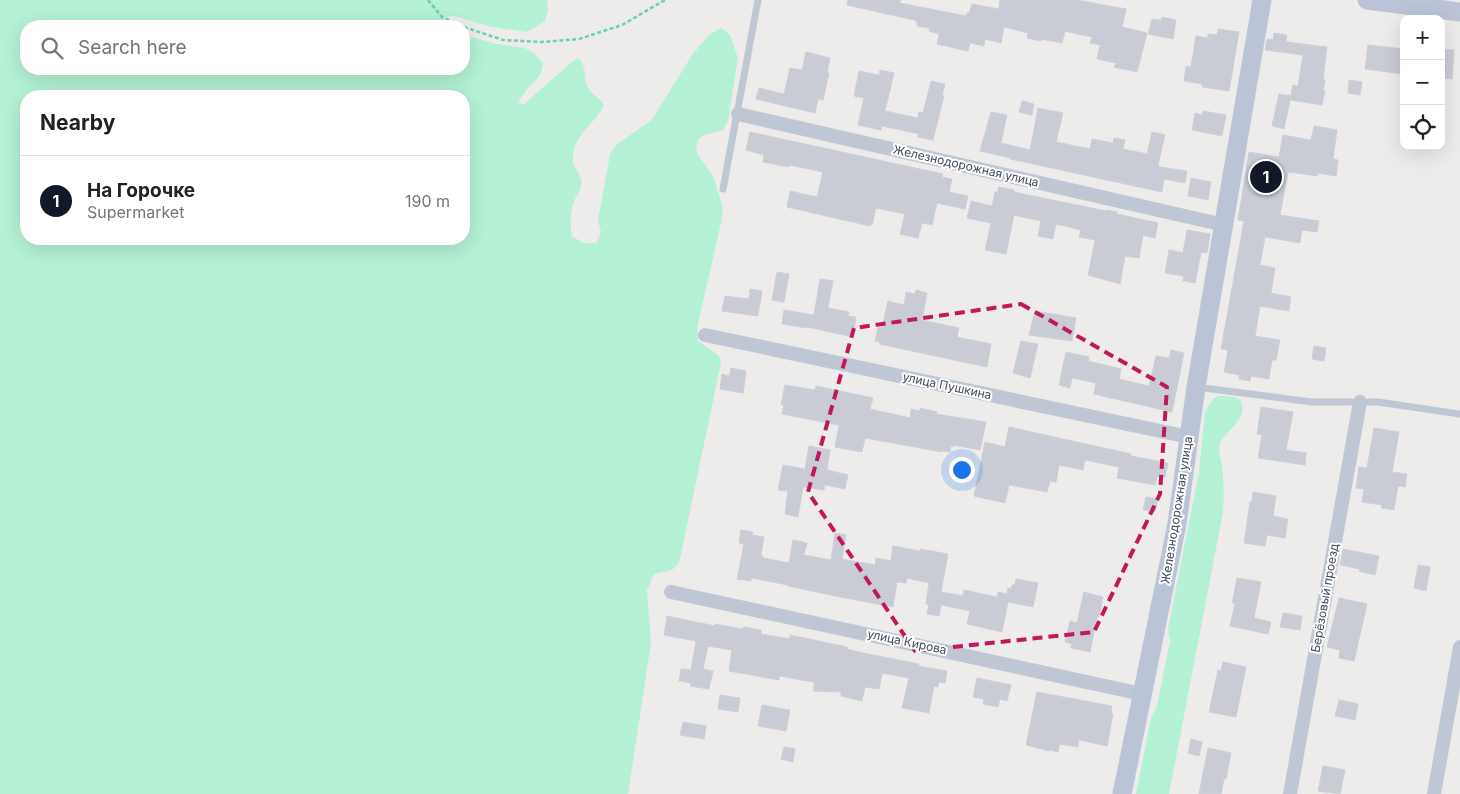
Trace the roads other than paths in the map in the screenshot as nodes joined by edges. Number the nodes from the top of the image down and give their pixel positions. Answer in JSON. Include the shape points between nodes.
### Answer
{"nodes":[{"id":1,"x":758,"y":0,"type":"edge"},
{"id":2,"x":1262,"y":0,"type":"edge"},
{"id":3,"x":1367,"y":0,"type":"edge"},
{"id":4,"x":1460,"y":12,"type":"edge"},
{"id":5,"x":738,"y":114,"type":"junction"},
{"id":6,"x":722,"y":189,"type":"dead end"},
{"id":7,"x":1224,"y":225,"type":"junction"},
{"id":8,"x":705,"y":335,"type":"dead end"},
{"id":9,"x":1196,"y":387,"type":"junction"},
{"id":10,"x":1360,"y":402,"type":"junction"},
{"id":11,"x":1460,"y":414,"type":"edge"},
{"id":12,"x":1189,"y":438,"type":"junction"},
{"id":13,"x":671,"y":592,"type":"dead end"},
{"id":14,"x":1460,"y":647,"type":"edge"},
{"id":15,"x":1142,"y":694,"type":"junction"},
{"id":16,"x":1122,"y":794,"type":"edge"},
{"id":17,"x":1290,"y":794,"type":"edge"},
{"id":18,"x":1434,"y":794,"type":"edge"}],
"edges":[{"from":1,"to":5,"type":"lane"},
{"from":2,"to":7,"type":"street","name":"Железнодорожная улица"},
{"from":3,"to":4,"type":"street"},
{"from":5,"to":6,"type":"lane"},
{"from":5,"to":7,"type":"street","name":"Железнодорожная улица"},
{"from":7,"to":9,"type":"street","name":"Железнодорожная улица"},
{"from":8,"to":12,"type":"street","name":"улица Пушкина"},
{"from":9,"to":10,"type":"lane","via":[[1312,402]]},
{"from":9,"to":12,"type":"street","name":"Железнодорожная улица"},
{"from":10,"to":11,"type":"lane","via":[[1401,404]]},
{"from":10,"to":17,"type":"street","name":"Берёзовый проезд"},
{"from":12,"to":15,"type":"street","name":"Железнодорожная улица","via":[[1177,524]]},
{"from":13,"to":15,"type":"street","name":"улица Кирова"},
{"from":14,"to":18,"type":"street"},
{"from":15,"to":16,"type":"street","name":"Железнодорожная улица"}]}
